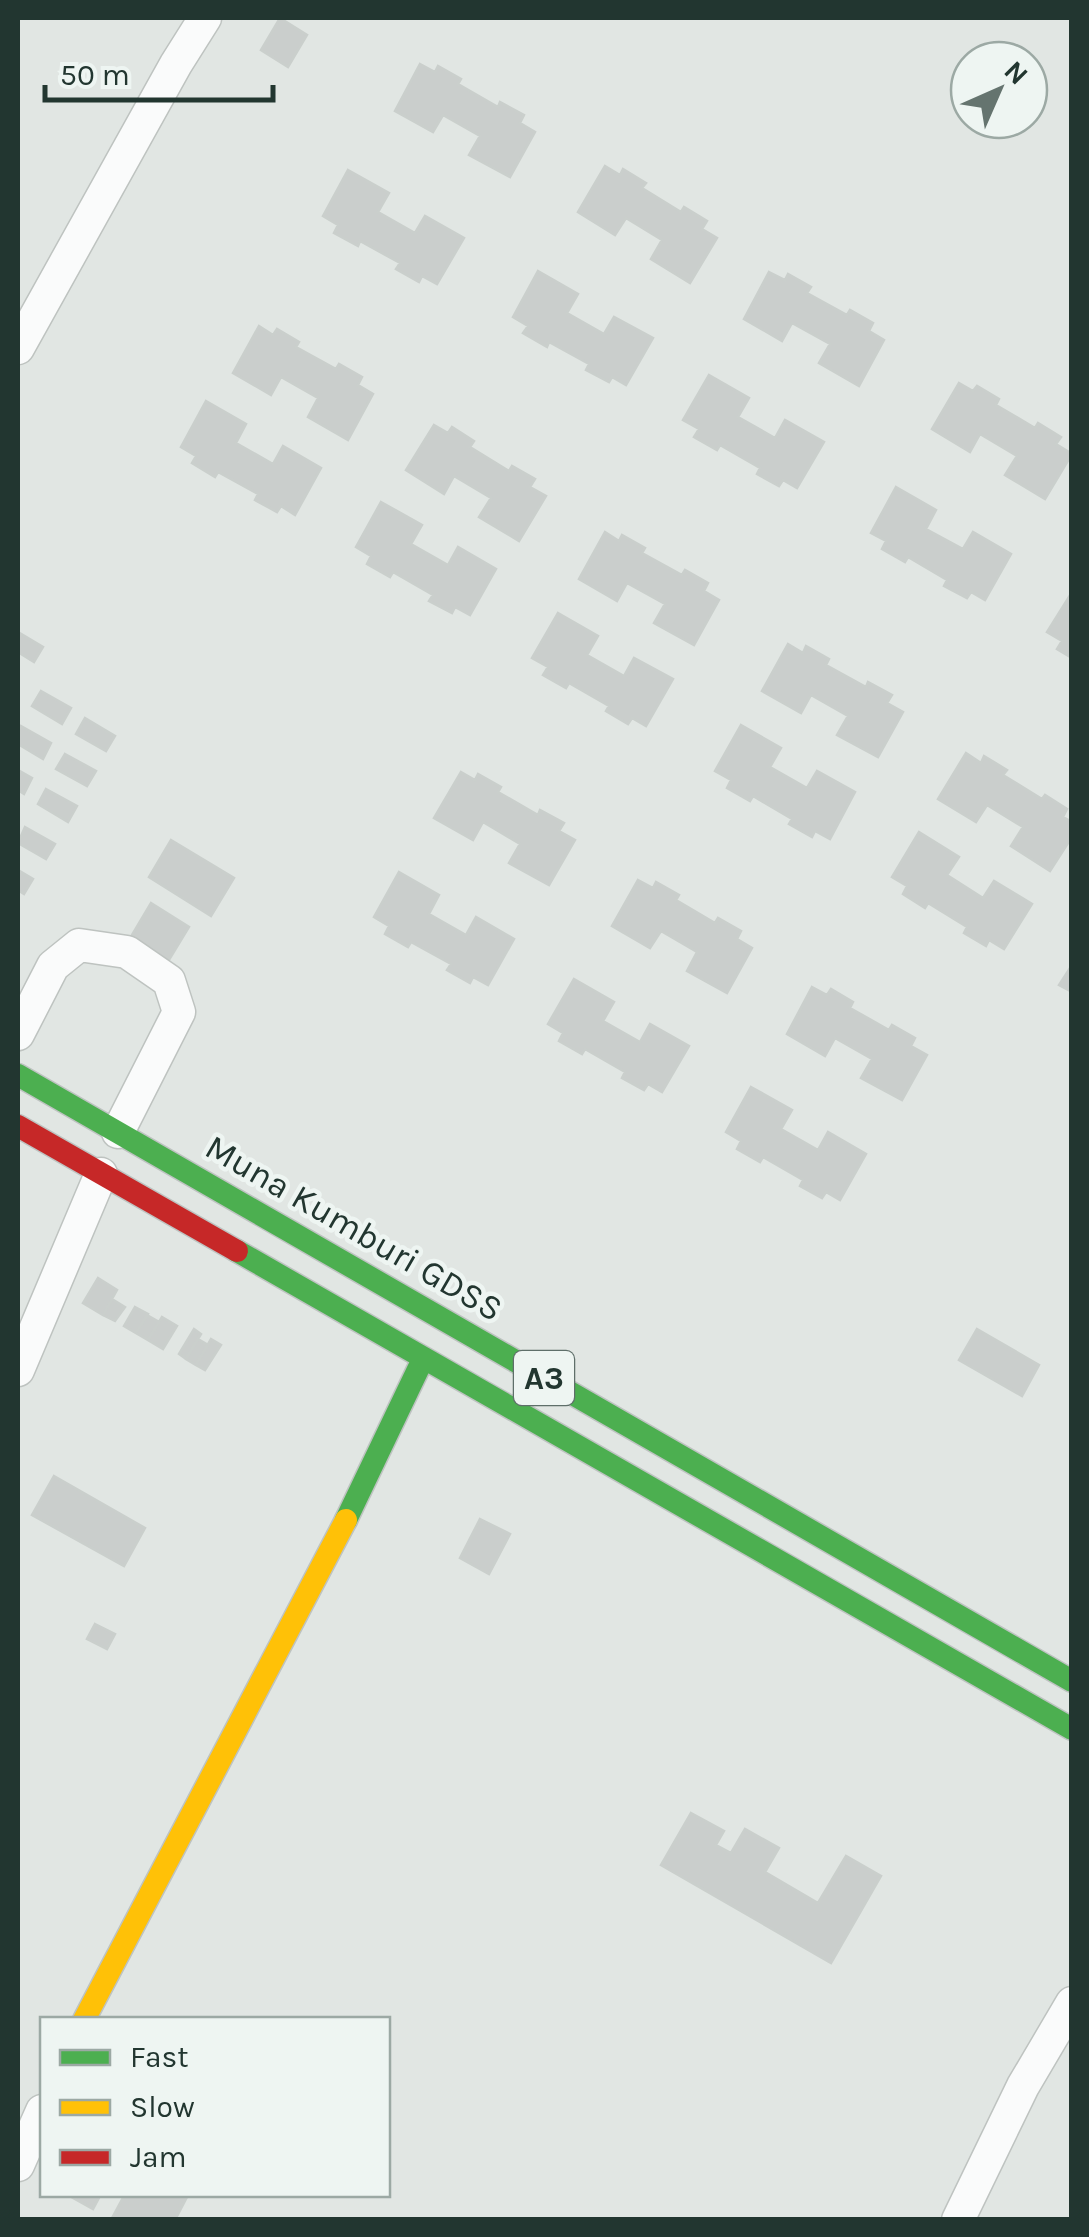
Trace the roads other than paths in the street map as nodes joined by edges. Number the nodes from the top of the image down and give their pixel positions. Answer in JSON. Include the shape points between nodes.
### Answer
{"nodes":[{"id":1,"x":205,"y":18,"type":"edge"},
{"id":2,"x":18,"y":348,"type":"edge"},
{"id":3,"x":18,"y":1034,"type":"edge"},
{"id":4,"x":18,"y":1075,"type":"edge"},
{"id":5,"x":18,"y":1126,"type":"edge"},
{"id":6,"x":118,"y":1132,"type":"junction"},
{"id":7,"x":101,"y":1174,"type":"junction"},
{"id":8,"x":423,"y":1358,"type":"junction"},
{"id":9,"x":18,"y":1370,"type":"edge"},
{"id":10,"x":1072,"y":1681,"type":"edge"},
{"id":11,"x":1072,"y":1729,"type":"edge"},
{"id":12,"x":1072,"y":2003,"type":"edge"},
{"id":13,"x":86,"y":2017,"type":"edge"},
{"id":14,"x":40,"y":2115,"type":"edge"},
{"id":15,"x":18,"y":2165,"type":"edge"},
{"id":16,"x":958,"y":2220,"type":"edge"}],
"edges":[{"from":1,"to":2,"type":"street"},
{"from":3,"to":6,"type":"street","via":[[52,966],[79,946],[126,952],[169,981],[178,1012]]},
{"from":4,"to":6,"type":"main road","name":"Muna Kumburi GDSS","number":"A3"},
{"from":5,"to":7,"type":"main road","number":"A3"},
{"from":6,"to":10,"type":"main road","name":"Muna Kumburi GDSS","number":"A3"},
{"from":7,"to":8,"type":"main road","number":"A3"},
{"from":7,"to":9,"type":"street"},
{"from":8,"to":11,"type":"main road","number":"A3"},
{"from":8,"to":13,"type":"main road","via":[[334,1546]]},
{"from":12,"to":16,"type":"street","via":[[1022,2086]]},
{"from":14,"to":15,"type":"street"}]}
